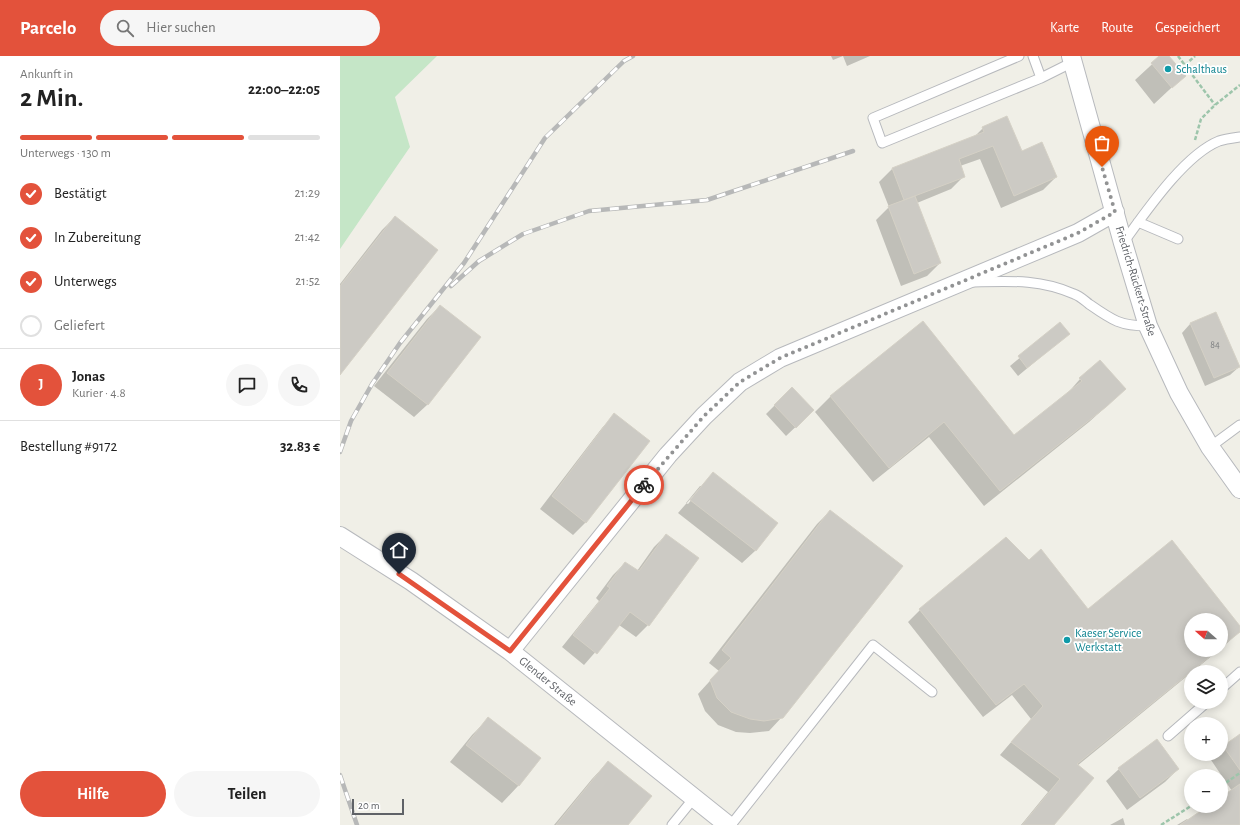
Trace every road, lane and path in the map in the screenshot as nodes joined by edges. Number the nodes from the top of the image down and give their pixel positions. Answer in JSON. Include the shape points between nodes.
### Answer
{"nodes":[{"id":1,"x":1019,"y":56,"type":"edge"},
{"id":2,"x":1033,"y":56,"type":"edge"},
{"id":3,"x":1178,"y":56,"type":"edge"},
{"id":4,"x":1196,"y":56,"type":"edge"},
{"id":5,"x":1072,"y":59,"type":"edge"},
{"id":6,"x":1184,"y":65,"type":"junction"},
{"id":7,"x":1041,"y":78,"type":"junction"},
{"id":8,"x":1240,"y":86,"type":"edge"},
{"id":9,"x":1215,"y":105,"type":"junction"},
{"id":10,"x":1240,"y":137,"type":"edge"},
{"id":11,"x":1189,"y":161,"type":"junction"},
{"id":12,"x":1115,"y":212,"type":"junction"},
{"id":13,"x":1138,"y":222,"type":"junction"},
{"id":14,"x":1178,"y":239,"type":"dead end"},
{"id":15,"x":1123,"y":243,"type":"junction"},
{"id":16,"x":959,"y":282,"type":"junction"},
{"id":17,"x":1148,"y":326,"type":"junction"},
{"id":18,"x":1240,"y":425,"type":"edge"},
{"id":19,"x":1210,"y":447,"type":"junction"},
{"id":20,"x":1240,"y":489,"type":"edge"},
{"id":21,"x":340,"y":536,"type":"edge"},
{"id":22,"x":510,"y":651,"type":"junction"},
{"id":23,"x":1240,"y":672,"type":"edge"},
{"id":24,"x":1228,"y":683,"type":"edge"},
{"id":25,"x":932,"y":692,"type":"dead end"},
{"id":26,"x":1199,"y":709,"type":"edge"},
{"id":27,"x":1168,"y":736,"type":"dead end"},
{"id":28,"x":1240,"y":773,"type":"edge"},
{"id":29,"x":1228,"y":781,"type":"edge"},
{"id":30,"x":694,"y":798,"type":"junction"},
{"id":31,"x":1184,"y":810,"type":"edge"},
{"id":32,"x":672,"y":825,"type":"edge"},
{"id":33,"x":730,"y":825,"type":"edge"},
{"id":34,"x":1161,"y":825,"type":"edge"}],
"edges":[{"from":1,"to":7,"type":"lane","via":[[873,118],[882,143]]},
{"from":2,"to":7,"type":"lane"},
{"from":3,"to":6,"type":"path"},
{"from":4,"to":6,"type":"path"},
{"from":5,"to":7,"type":"lane"},
{"from":5,"to":12,"type":"street","name":"Friedrich-Rückert-Straße"},
{"from":6,"to":9,"type":"path"},
{"from":8,"to":9,"type":"path"},
{"from":9,"to":11,"type":"path","via":[[1201,119]]},
{"from":10,"to":11,"type":"lane","via":[[1219,142]]},
{"from":11,"to":13,"type":"lane"},
{"from":12,"to":15,"type":"street","name":"Friedrich-Rückert-Straße"},
{"from":12,"to":16,"type":"street","via":[[1078,233]]},
{"from":13,"to":14,"type":"lane"},
{"from":13,"to":15,"type":"lane"},
{"from":15,"to":17,"type":"street","name":"Friedrich-Rückert-Straße"},
{"from":16,"to":17,"type":"lane","via":[[1042,283],[1075,294],[1113,320],[1128,326]]},
{"from":16,"to":22,"type":"street","via":[[780,358],[740,382],[668,455]]},
{"from":17,"to":19,"type":"street","name":"Friedrich-Rückert-Straße","via":[[1179,393]]},
{"from":18,"to":19,"type":"lane"},
{"from":19,"to":20,"type":"street","name":"Friedrich-Rückert-Straße"},
{"from":21,"to":22,"type":"street","name":"Glender Straße","via":[[411,581]]},
{"from":22,"to":30,"type":"street","name":"Glender Straße"},
{"from":23,"to":24,"type":"lane"},
{"from":25,"to":33,"type":"lane","via":[[873,645]]},
{"from":26,"to":27,"type":"lane"},
{"from":28,"to":29,"type":"path"},
{"from":30,"to":32,"type":"lane"},
{"from":30,"to":33,"type":"street","name":"Glender Straße"},
{"from":31,"to":34,"type":"path"}]}
